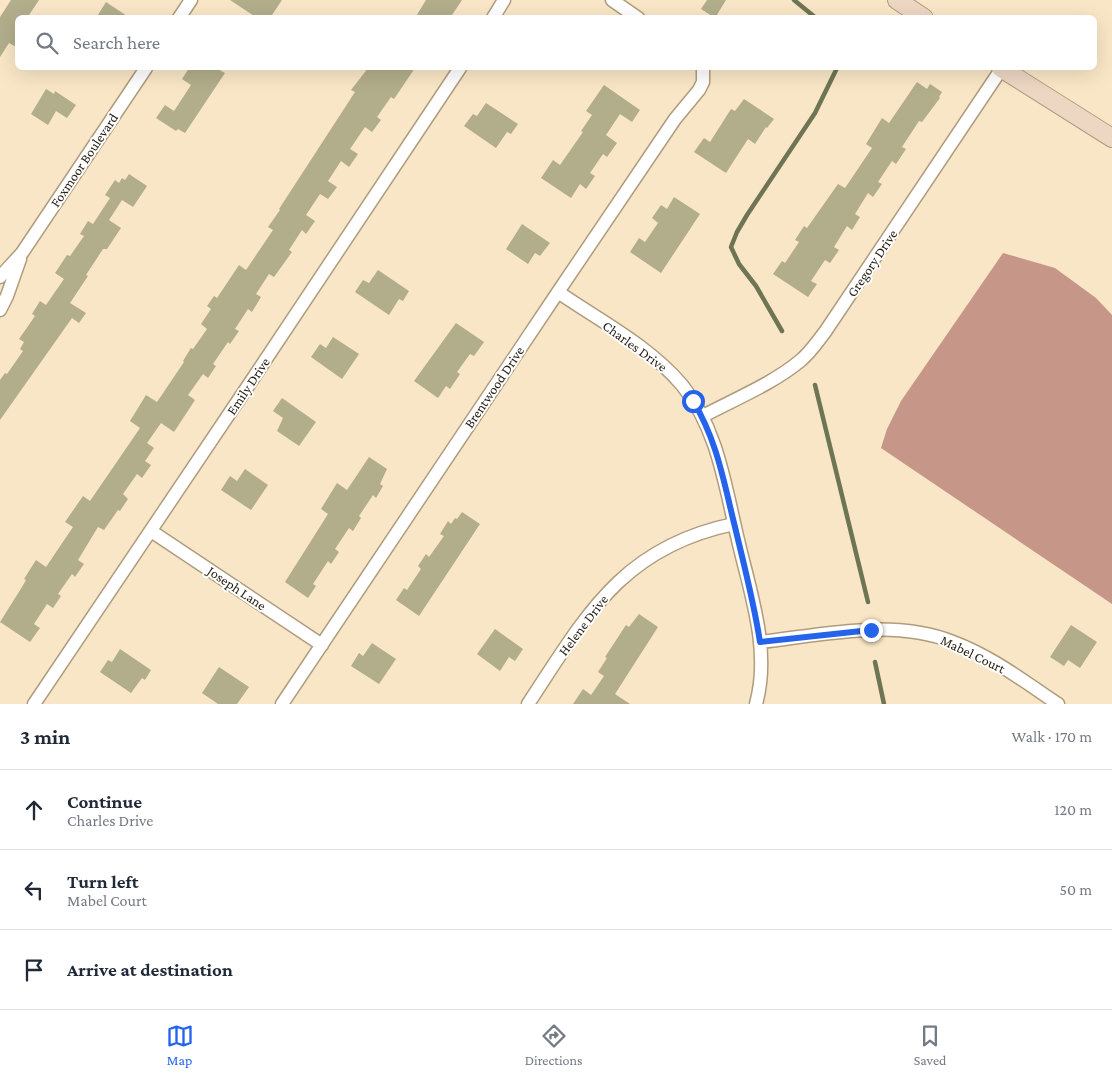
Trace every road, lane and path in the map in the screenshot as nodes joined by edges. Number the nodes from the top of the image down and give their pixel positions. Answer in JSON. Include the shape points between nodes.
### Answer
{"nodes":[{"id":1,"x":191,"y":0,"type":"edge"},
{"id":2,"x":504,"y":0,"type":"edge"},
{"id":3,"x":612,"y":0,"type":"edge"},
{"id":4,"x":897,"y":0,"type":"edge"},
{"id":5,"x":181,"y":15,"type":"edge"},
{"id":6,"x":495,"y":15,"type":"edge"},
{"id":7,"x":634,"y":15,"type":"edge"},
{"id":8,"x":920,"y":15,"type":"edge"},
{"id":9,"x":145,"y":70,"type":"edge"},
{"id":10,"x":459,"y":70,"type":"edge"},
{"id":11,"x":703,"y":70,"type":"edge"},
{"id":12,"x":1000,"y":70,"type":"edge"},
{"id":13,"x":1004,"y":70,"type":"edge"},
{"id":14,"x":1112,"y":138,"type":"edge"},
{"id":15,"x":22,"y":253,"type":"junction"},
{"id":16,"x":0,"y":277,"type":"edge"},
{"id":17,"x":558,"y":292,"type":"junction"},
{"id":18,"x":0,"y":310,"type":"edge"},
{"id":19,"x":703,"y":416,"type":"junction"},
{"id":20,"x":734,"y":524,"type":"junction"},
{"id":21,"x":151,"y":531,"type":"junction"},
{"id":22,"x":760,"y":642,"type":"junction"},
{"id":23,"x":322,"y":645,"type":"junction"},
{"id":24,"x":34,"y":704,"type":"edge"},
{"id":25,"x":282,"y":704,"type":"edge"},
{"id":26,"x":528,"y":704,"type":"edge"},
{"id":27,"x":756,"y":704,"type":"edge"},
{"id":28,"x":1058,"y":704,"type":"edge"}],
"edges":[{"from":1,"to":5,"type":"street"},
{"from":2,"to":6,"type":"street"},
{"from":3,"to":7,"type":"street"},
{"from":4,"to":8,"type":"main road"},
{"from":9,"to":15,"type":"street","name":"Foxmoor Boulevard"},
{"from":10,"to":21,"type":"street","name":"Emily Drive"},
{"from":11,"to":17,"type":"street","name":"Brentwood Drive","via":[[699,90]]},
{"from":12,"to":19,"type":"street","name":"Gregory Drive","via":[[813,348],[780,376]]},
{"from":13,"to":14,"type":"main road"},
{"from":15,"to":16,"type":"street","name":"Foxmoor Boulevard"},
{"from":15,"to":18,"type":"street","name":"Foxmoor Boulevard"},
{"from":17,"to":19,"type":"street","name":"Charles Drive","via":[[658,360],[683,386]]},
{"from":17,"to":23,"type":"street","name":"Brentwood Drive"},
{"from":19,"to":20,"type":"street","name":"Charles Drive","via":[[720,460]]},
{"from":20,"to":22,"type":"street","name":"Charles Drive"},
{"from":20,"to":26,"type":"street","name":"Helene Drive","via":[[675,542],[627,572],[582,622]]},
{"from":21,"to":23,"type":"street","name":"Joseph Lane"},
{"from":21,"to":24,"type":"street","name":"Emily Drive"},
{"from":22,"to":27,"type":"street","name":"Charles Drive","via":[[761,669]]},
{"from":22,"to":28,"type":"street","name":"Mabel Court","via":[[871,630],[934,636],[992,661]]},
{"from":23,"to":25,"type":"street","name":"Brentwood Drive"}]}
